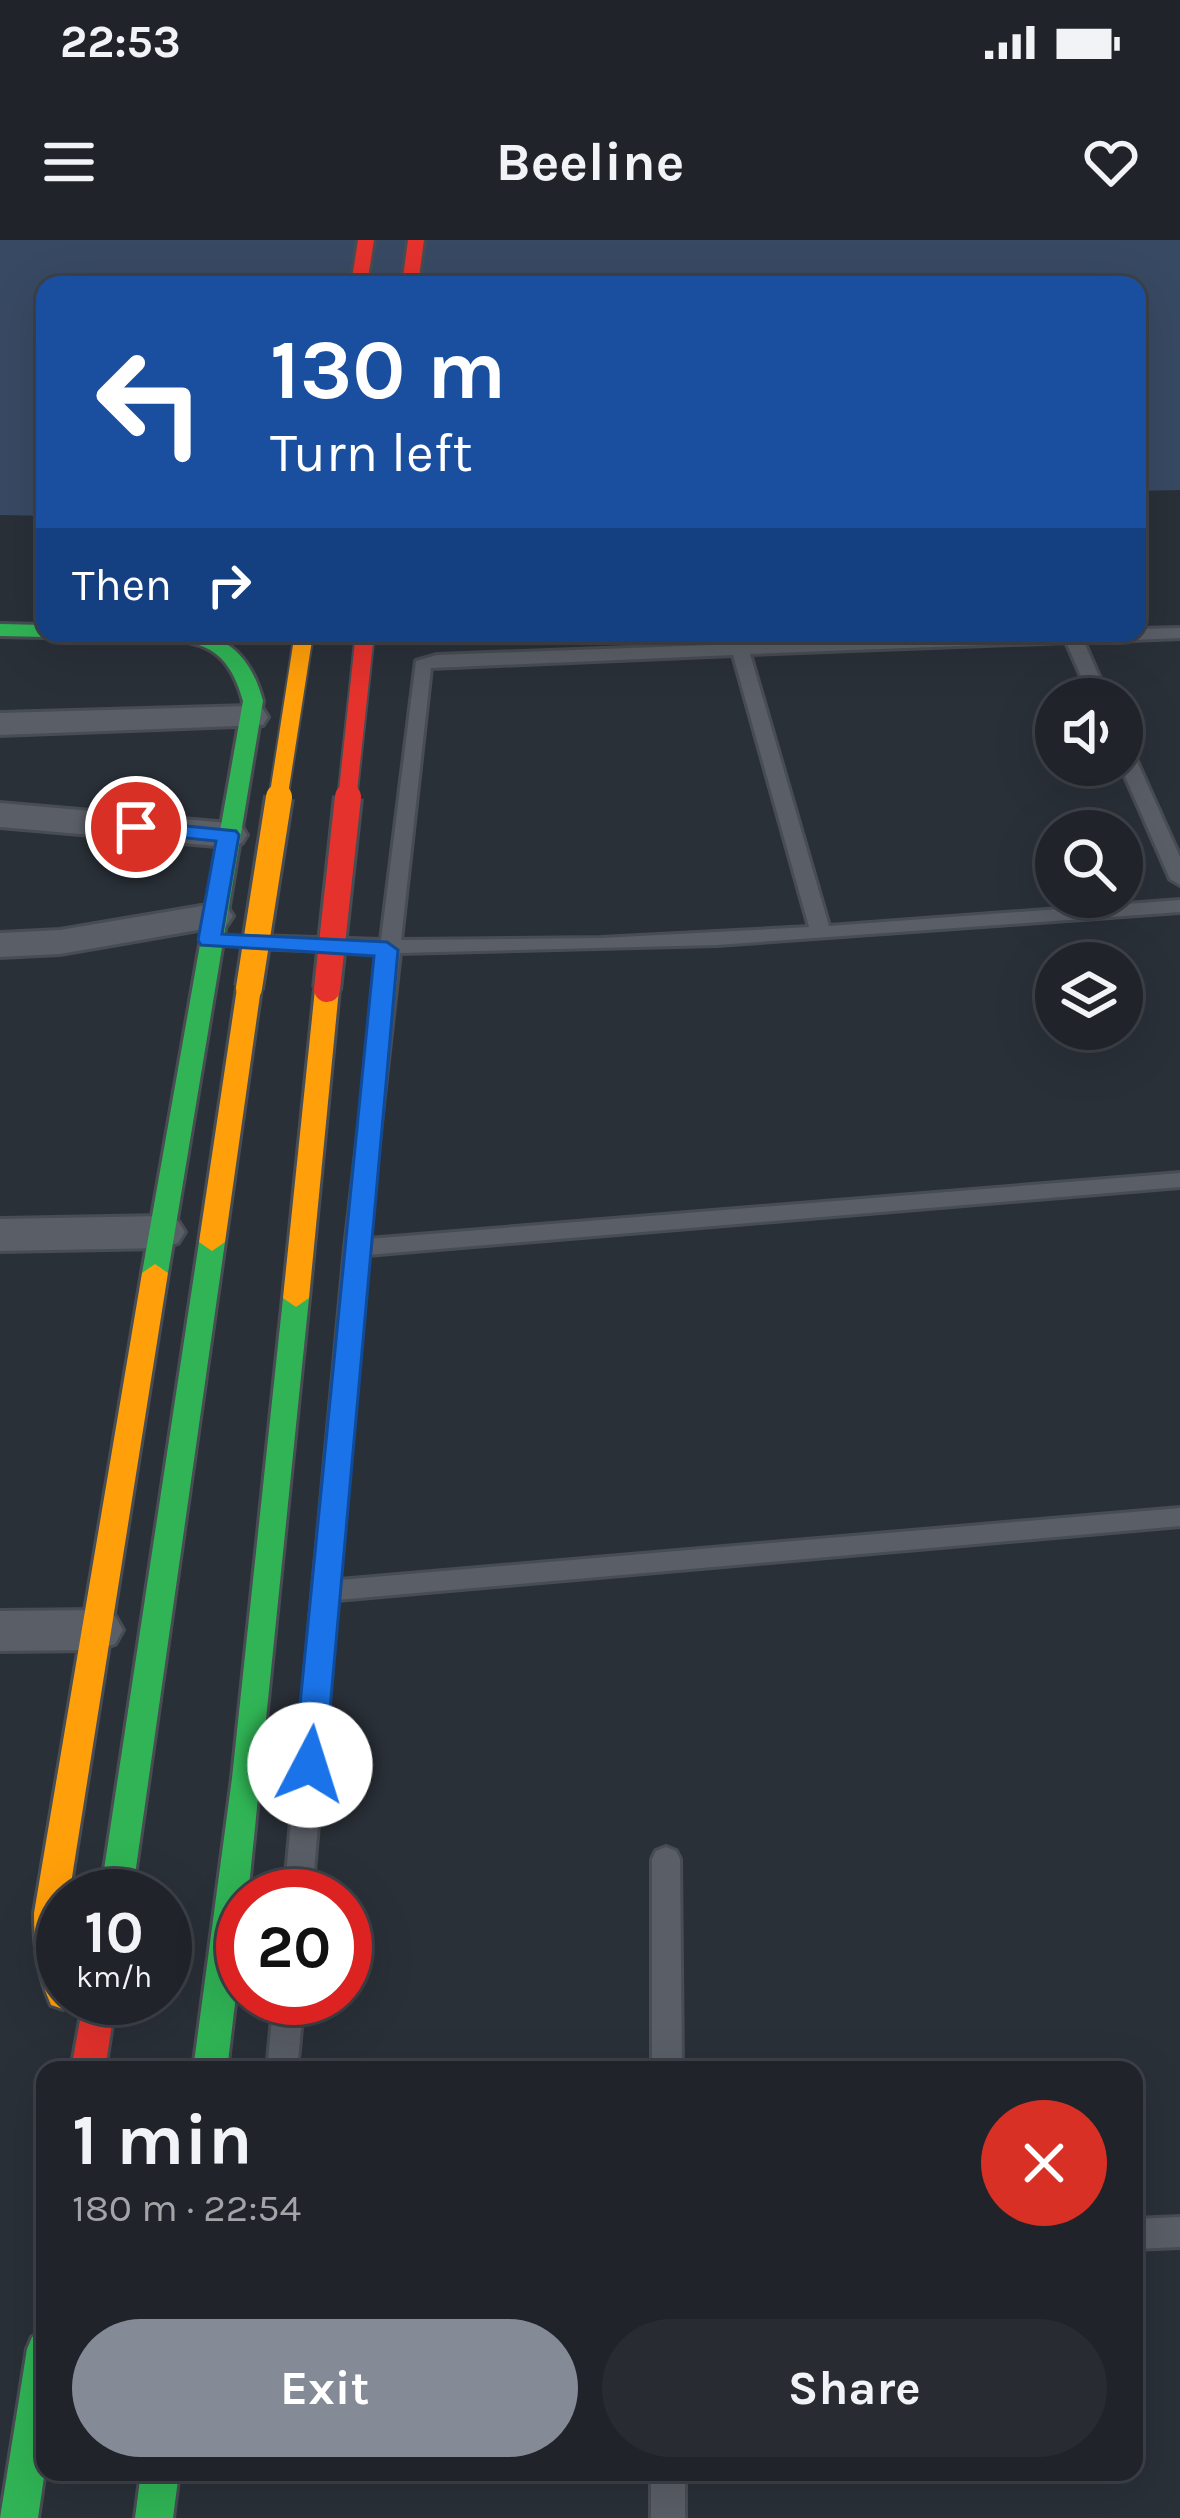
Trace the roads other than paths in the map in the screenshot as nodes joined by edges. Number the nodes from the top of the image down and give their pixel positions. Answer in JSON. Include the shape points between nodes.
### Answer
{"nodes":[{"id":1,"x":366,"y":240,"type":"edge"},
{"id":2,"x":416,"y":240,"type":"edge"},
{"id":3,"x":360,"y":276,"type":"edge"},
{"id":4,"x":411,"y":276,"type":"edge"},
{"id":5,"x":0,"y":630,"type":"edge"},
{"id":6,"x":36,"y":631,"type":"edge"},
{"id":7,"x":1180,"y":633,"type":"edge"},
{"id":8,"x":1146,"y":634,"type":"edge"},
{"id":9,"x":216,"y":642,"type":"edge"},
{"id":10,"x":303,"y":642,"type":"edge"},
{"id":11,"x":364,"y":642,"type":"edge"},
{"id":12,"x":934,"y":642,"type":"edge"},
{"id":13,"x":1075,"y":642,"type":"edge"},
{"id":14,"x":740,"y":649,"type":"junction"},
{"id":15,"x":1091,"y":678,"type":"edge"},
{"id":16,"x":250,"y":717,"type":"junction"},
{"id":17,"x":0,"y":724,"type":"edge"},
{"id":18,"x":1139,"y":786,"type":"edge"},
{"id":19,"x":0,"y":815,"type":"edge"},
{"id":20,"x":228,"y":835,"type":"junction"},
{"id":21,"x":1180,"y":879,"type":"edge"},
{"id":22,"x":1180,"y":906,"type":"edge"},
{"id":23,"x":211,"y":928,"type":"junction"},
{"id":24,"x":821,"y":933,"type":"junction"},
{"id":25,"x":0,"y":945,"type":"edge"},
{"id":26,"x":387,"y":950,"type":"junction"},
{"id":27,"x":1180,"y":1180,"type":"edge"},
{"id":28,"x":162,"y":1232,"type":"junction"},
{"id":29,"x":0,"y":1235,"type":"edge"},
{"id":30,"x":356,"y":1248,"type":"junction"},
{"id":31,"x":1180,"y":1517,"type":"edge"},
{"id":32,"x":326,"y":1591,"type":"junction"},
{"id":33,"x":97,"y":1630,"type":"junction"},
{"id":34,"x":0,"y":1631,"type":"edge"},
{"id":35,"x":666,"y":1859,"type":"dead end"},
{"id":36,"x":57,"y":1869,"type":"edge"},
{"id":37,"x":120,"y":1869,"type":"edge"},
{"id":38,"x":300,"y":1869,"type":"edge"},
{"id":39,"x":73,"y":2025,"type":"edge"},
{"id":40,"x":96,"y":2025,"type":"edge"},
{"id":41,"x":286,"y":2025,"type":"edge"},
{"id":42,"x":87,"y":2061,"type":"edge"},
{"id":43,"x":90,"y":2061,"type":"edge"},
{"id":44,"x":211,"y":2061,"type":"edge"},
{"id":45,"x":283,"y":2061,"type":"edge"},
{"id":46,"x":667,"y":2061,"type":"edge"},
{"id":47,"x":1180,"y":2232,"type":"edge"},
{"id":48,"x":1143,"y":2234,"type":"edge"},
{"id":49,"x":36,"y":2408,"type":"edge"},
{"id":50,"x":159,"y":2481,"type":"edge"},
{"id":51,"x":668,"y":2481,"type":"edge"},
{"id":52,"x":19,"y":2518,"type":"edge"},
{"id":53,"x":154,"y":2518,"type":"edge"},
{"id":54,"x":668,"y":2518,"type":"edge"}],
"edges":[{"from":1,"to":3,"type":"main road"},
{"from":2,"to":4,"type":"main road"},
{"from":5,"to":6,"type":"main road"},
{"from":7,"to":8,"type":"lane"},
{"from":9,"to":16,"type":"main road","via":[[239,654],[253,678]]},
{"from":10,"to":37,"type":"main road","bridge":true},
{"from":11,"to":44,"type":"main road","bridge":true},
{"from":12,"to":14,"type":"lane"},
{"from":13,"to":15,"type":"lane"},
{"from":14,"to":24,"type":"lane"},
{"from":14,"to":26,"type":"lane","via":[[422,664]]},
{"from":16,"to":17,"type":"street"},
{"from":16,"to":20,"type":"main road"},
{"from":18,"to":21,"type":"lane"},
{"from":19,"to":20,"type":"street"},
{"from":20,"to":23,"type":"main road"},
{"from":22,"to":24,"type":"lane"},
{"from":23,"to":25,"type":"street"},
{"from":23,"to":26,"type":"lane"},
{"from":23,"to":28,"type":"main road"},
{"from":24,"to":26,"type":"lane"},
{"from":26,"to":30,"type":"lane"},
{"from":27,"to":30,"type":"lane"},
{"from":28,"to":29,"type":"street"},
{"from":28,"to":33,"type":"main road"},
{"from":30,"to":32,"type":"lane"},
{"from":31,"to":32,"type":"lane"},
{"from":32,"to":38,"type":"lane"},
{"from":33,"to":34,"type":"street"},
{"from":33,"to":36,"type":"main road"},
{"from":35,"to":46,"type":"lane"},
{"from":39,"to":42,"type":"main road"},
{"from":40,"to":43,"type":"main road"},
{"from":41,"to":45,"type":"lane"},
{"from":47,"to":48,"type":"lane"},
{"from":49,"to":52,"type":"main road"},
{"from":50,"to":53,"type":"main road"},
{"from":51,"to":54,"type":"lane"}]}
